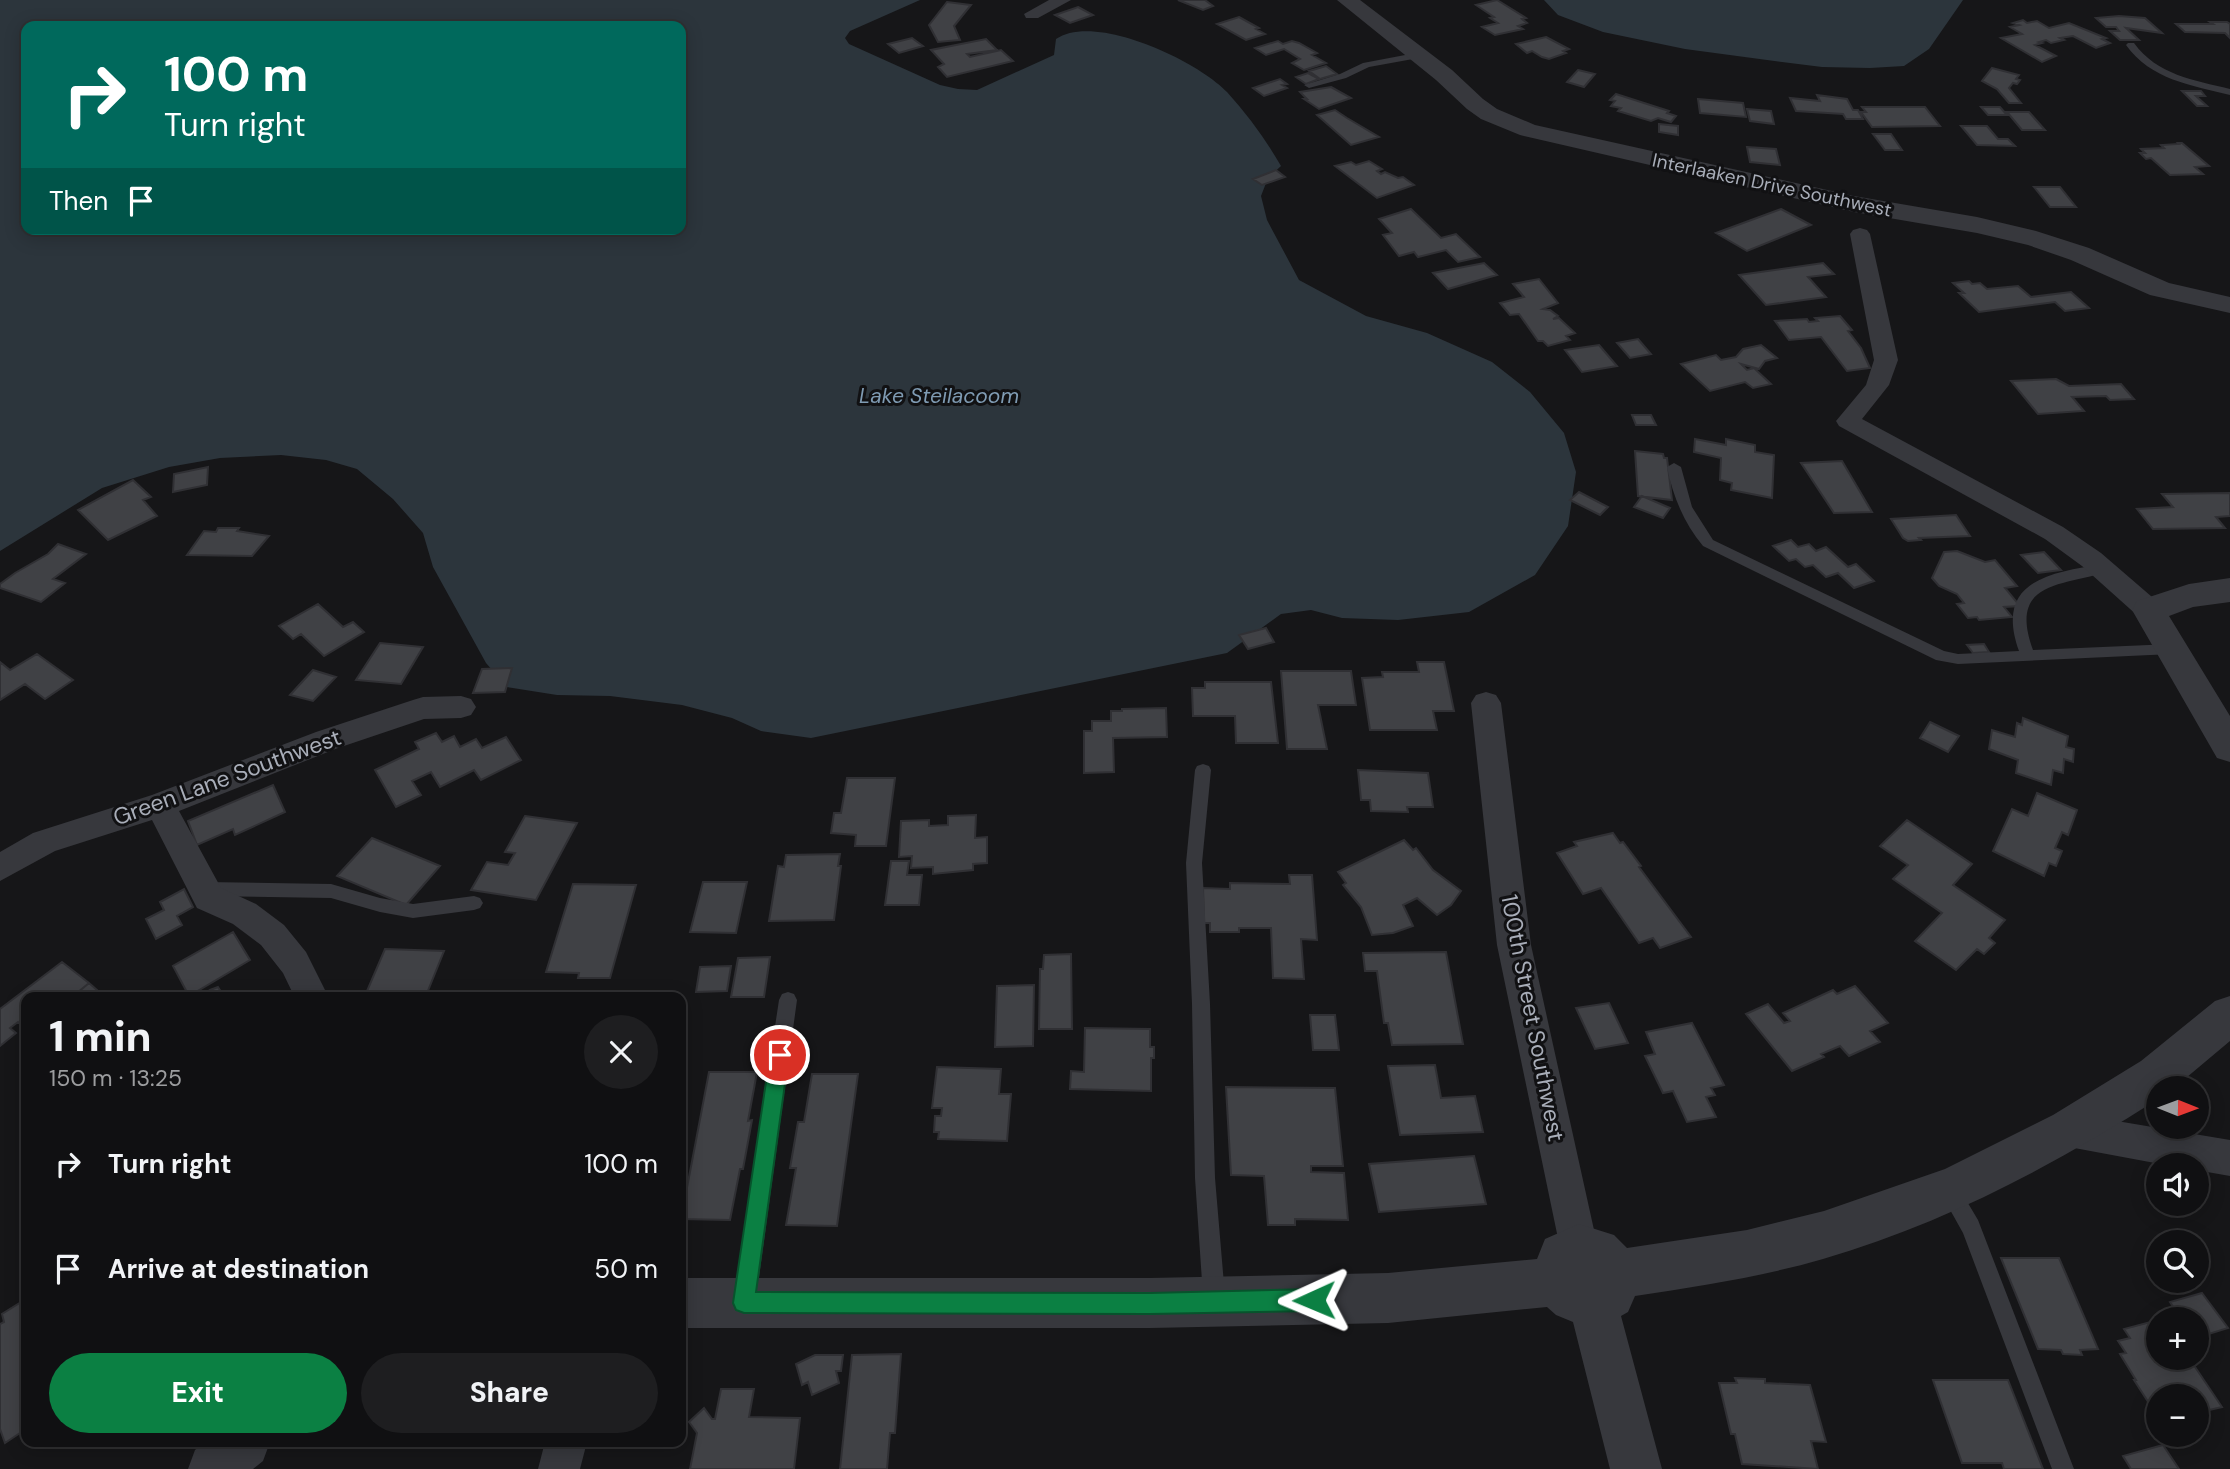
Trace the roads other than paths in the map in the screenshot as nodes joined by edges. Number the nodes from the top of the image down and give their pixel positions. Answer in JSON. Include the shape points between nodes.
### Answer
{"nodes":[{"id":1,"x":1063,"y":0,"type":"edge"},
{"id":2,"x":1347,"y":0,"type":"edge"},
{"id":3,"x":1032,"y":14,"type":"dead end"},
{"id":4,"x":2131,"y":45,"type":"dead end"},
{"id":5,"x":1421,"y":55,"type":"junction"},
{"id":6,"x":1309,"y":85,"type":"dead end"},
{"id":7,"x":2230,"y":92,"type":"edge"},
{"id":8,"x":1860,"y":234,"type":"dead end"},
{"id":9,"x":2230,"y":305,"type":"edge"},
{"id":10,"x":1674,"y":467,"type":"dead end"},
{"id":11,"x":2102,"y":569,"type":"junction"},
{"id":12,"x":2230,"y":590,"type":"edge"},
{"id":13,"x":2149,"y":610,"type":"junction"},
{"id":14,"x":2172,"y":649,"type":"junction"},
{"id":15,"x":2028,"y":656,"type":"junction"},
{"id":16,"x":1486,"y":703,"type":"dead end"},
{"id":17,"x":461,"y":707,"type":"dead end"},
{"id":18,"x":2230,"y":748,"type":"edge"},
{"id":19,"x":1203,"y":770,"type":"dead end"},
{"id":20,"x":160,"y":805,"type":"junction"},
{"id":21,"x":0,"y":868,"type":"edge"},
{"id":22,"x":204,"y":889,"type":"junction"},
{"id":23,"x":474,"y":903,"type":"dead end"},
{"id":24,"x":310,"y":992,"type":"edge"},
{"id":25,"x":788,"y":1000,"type":"dead end"},
{"id":26,"x":2230,"y":1015,"type":"edge"},
{"id":27,"x":2069,"y":1130,"type":"junction"},
{"id":28,"x":2230,"y":1158,"type":"edge"},
{"id":29,"x":1949,"y":1190,"type":"junction"},
{"id":30,"x":1586,"y":1277,"type":"junction"},
{"id":31,"x":1215,"y":1302,"type":"junction"},
{"id":32,"x":686,"y":1303,"type":"edge"},
{"id":33,"x":744,"y":1303,"type":"junction"},
{"id":34,"x":238,"y":1447,"type":"edge"},
{"id":35,"x":565,"y":1447,"type":"edge"},
{"id":36,"x":214,"y":1469,"type":"edge"},
{"id":37,"x":559,"y":1469,"type":"edge"},
{"id":38,"x":1636,"y":1469,"type":"edge"},
{"id":39,"x":2063,"y":1469,"type":"edge"}],
"edges":[{"from":1,"to":3,"type":"street"},
{"from":2,"to":5,"type":"street","name":"Interlaaken Drive Southwest"},
{"from":4,"to":7,"type":"lane","via":[[2152,69]]},
{"from":5,"to":6,"type":"lane","via":[[1366,65]]},
{"from":5,"to":9,"type":"street","name":"Interlaaken Drive Southwest","via":[[1489,114],[1549,137],[1854,204],[2004,231],[2057,245],[2160,289]]},
{"from":8,"to":11,"type":"street","via":[[1886,360],[1885,373],[1871,396],[1848,421],[1996,500]]},
{"from":10,"to":15,"type":"lane","via":[[1694,527],[1708,543],[1941,656]]},
{"from":11,"to":13,"type":"street"},
{"from":11,"to":15,"type":"lane","via":[[2034,585],[2021,608],[2018,626]]},
{"from":12,"to":13,"type":"street","via":[[2197,594]]},
{"from":13,"to":14,"type":"street"},
{"from":14,"to":15,"type":"lane"},
{"from":14,"to":18,"type":"street"},
{"from":16,"to":30,"type":"street","name":"100th Street Southwest","via":[[1514,945]]},
{"from":17,"to":20,"type":"street","name":"Green Lane Southwest","via":[[411,711]]},
{"from":19,"to":31,"type":"lane","via":[[1194,863]]},
{"from":20,"to":21,"type":"street","name":"Green Lane Southwest","via":[[44,842]]},
{"from":20,"to":22,"type":"street"},
{"from":22,"to":23,"type":"lane","via":[[331,891],[413,911]]},
{"from":22,"to":24,"type":"street","via":[[209,898],[239,908],[264,925],[282,945]]},
{"from":25,"to":33,"type":"lane"},
{"from":26,"to":27,"type":"street","via":[[2157,1075]]},
{"from":27,"to":28,"type":"street"},
{"from":27,"to":29,"type":"street"},
{"from":29,"to":30,"type":"street","via":[[1824,1235],[1747,1254]]},
{"from":29,"to":39,"type":"lane","via":[[1971,1227]]},
{"from":30,"to":31,"type":"street","via":[[1388,1298]]},
{"from":30,"to":38,"type":"street","name":"100th Street Southwest"},
{"from":31,"to":33,"type":"street"},
{"from":32,"to":33,"type":"street"},
{"from":34,"to":36,"type":"street"},
{"from":35,"to":37,"type":"street"}]}
